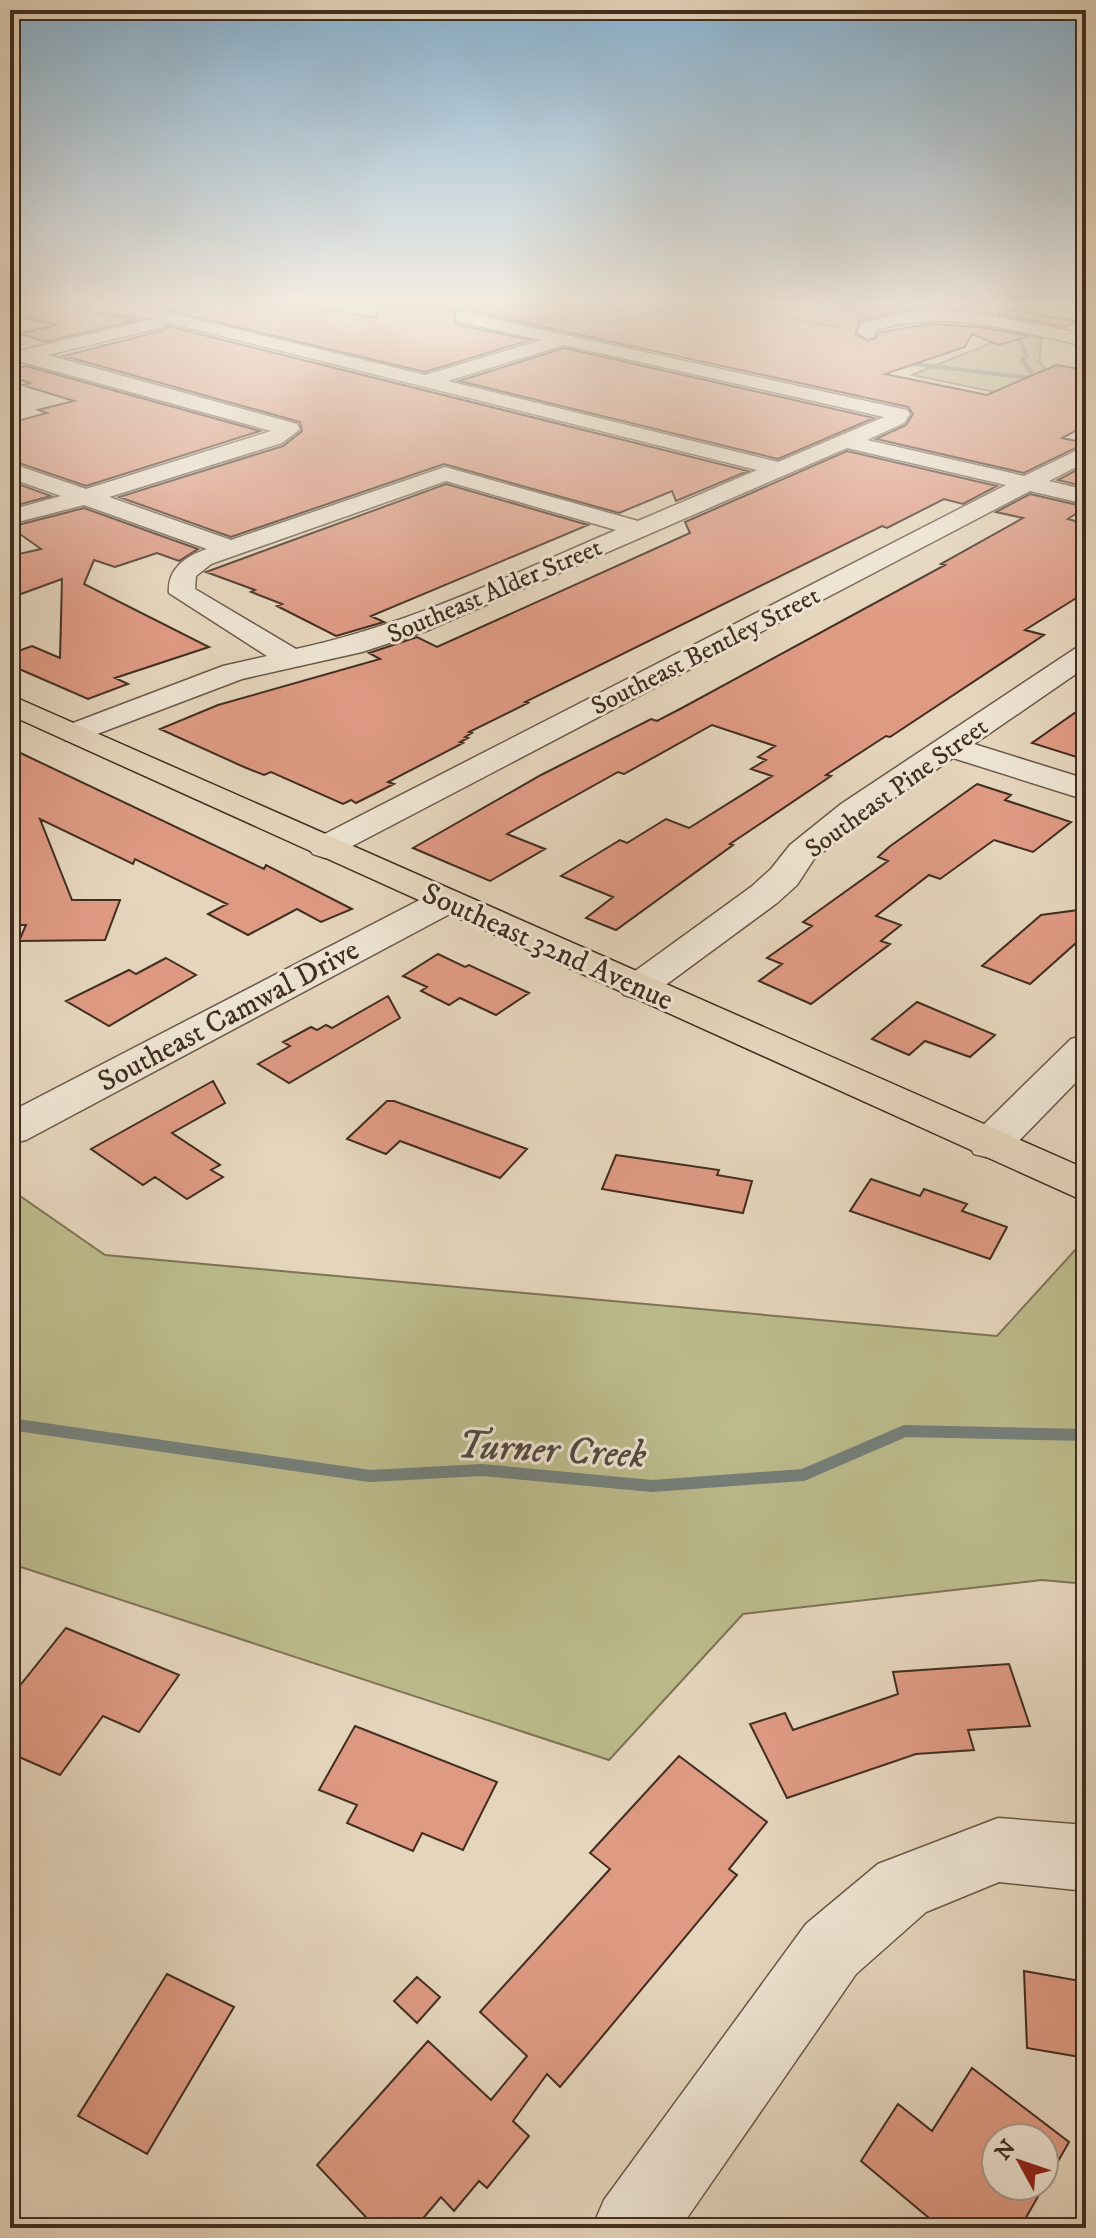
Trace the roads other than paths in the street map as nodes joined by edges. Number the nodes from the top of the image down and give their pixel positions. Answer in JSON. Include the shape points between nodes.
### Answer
{"nodes":[{"id":1,"x":217,"y":408,"type":"edge"},
{"id":2,"x":536,"y":408,"type":"edge"},
{"id":3,"x":875,"y":408,"type":"edge"},
{"id":4,"x":844,"y":441,"type":"junction"},
{"id":5,"x":1086,"y":453,"type":"edge"},
{"id":6,"x":779,"y":469,"type":"junction"},
{"id":7,"x":10,"y":470,"type":"edge"},
{"id":8,"x":1027,"y":484,"type":"junction"},
{"id":9,"x":89,"y":496,"type":"junction"},
{"id":10,"x":1086,"y":497,"type":"edge"},
{"id":11,"x":10,"y":517,"type":"edge"},
{"id":12,"x":639,"y":529,"type":"junction"},
{"id":13,"x":231,"y":549,"type":"junction"},
{"id":14,"x":1085,"y":655,"type":"edge"},
{"id":15,"x":292,"y":659,"type":"junction"},
{"id":16,"x":10,"y":704,"type":"edge"},
{"id":17,"x":76,"y":733,"type":"junction"},
{"id":18,"x":948,"y":746,"type":"junction"},
{"id":19,"x":1086,"y":790,"type":"edge"},
{"id":20,"x":325,"y":847,"type":"junction"},
{"id":21,"x":446,"y":901,"type":"junction"},
{"id":22,"x":638,"y":987,"type":"junction"},
{"id":23,"x":1086,"y":1048,"type":"edge"},
{"id":24,"x":10,"y":1130,"type":"edge"},
{"id":25,"x":990,"y":1144,"type":"junction"},
{"id":26,"x":1086,"y":1187,"type":"edge"},
{"id":27,"x":1086,"y":1858,"type":"edge"},
{"id":28,"x":632,"y":2228,"type":"edge"}],
"edges":[{"from":1,"to":9,"type":"street","via":[[289,429]]},
{"from":2,"to":6,"type":"street"},
{"from":3,"to":4,"type":"street","name":"Southeast Alder Street","via":[[900,414]]},
{"from":4,"to":6,"type":"street","name":"Southeast Alder Street"},
{"from":4,"to":8,"type":"street"},
{"from":5,"to":8,"type":"street","name":"Southeast Bentley Street"},
{"from":6,"to":12,"type":"street","name":"Southeast Alder Street"},
{"from":7,"to":9,"type":"street"},
{"from":8,"to":10,"type":"street"},
{"from":8,"to":20,"type":"street","name":"Southeast Bentley Street"},
{"from":9,"to":11,"type":"street"},
{"from":9,"to":13,"type":"street"},
{"from":12,"to":13,"type":"street","via":[[445,474]]},
{"from":12,"to":15,"type":"street","name":"Southeast Alder Street","via":[[394,633]]},
{"from":13,"to":15,"type":"street","via":[[185,571],[182,593]]},
{"from":14,"to":18,"type":"street","name":"Southeast Pine Street"},
{"from":15,"to":17,"type":"street","name":"Southeast Alder Street","via":[[192,685]]},
{"from":16,"to":17,"type":"main road","name":"Southeast 32nd Avenue"},
{"from":17,"to":20,"type":"main road","name":"Southeast 32nd Avenue"},
{"from":18,"to":19,"type":"street"},
{"from":18,"to":22,"type":"street","name":"Southeast Pine Street","via":[[853,811],[802,852],[764,895]]},
{"from":20,"to":21,"type":"main road","name":"Southeast 32nd Avenue"},
{"from":21,"to":22,"type":"main road","name":"Southeast 32nd Avenue"},
{"from":21,"to":24,"type":"street","name":"Southeast Camwal Drive"},
{"from":22,"to":25,"type":"main road","name":"Southeast 32nd Avenue"},
{"from":23,"to":25,"type":"street"},
{"from":25,"to":26,"type":"main road","name":"Southeast 32nd Avenue"},
{"from":27,"to":28,"type":"street","via":[[998,1850],[902,1888],[831,1949]]}]}
